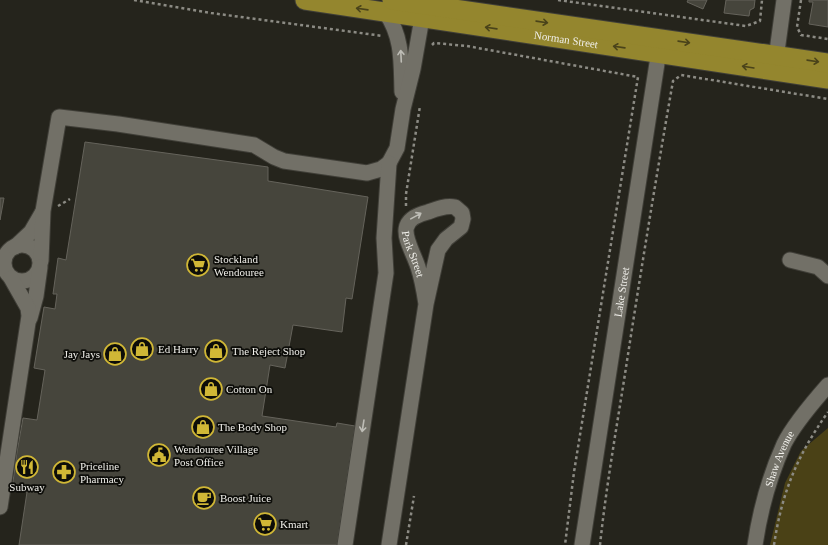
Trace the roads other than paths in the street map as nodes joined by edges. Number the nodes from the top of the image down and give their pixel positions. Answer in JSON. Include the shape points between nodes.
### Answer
{"nodes":[{"id":1,"x":305,"y":0,"type":"edge"},
{"id":2,"x":784,"y":0,"type":"edge"},
{"id":3,"x":395,"y":5,"type":"edge"},
{"id":4,"x":422,"y":18,"type":"junction"},
{"id":5,"x":660,"y":46,"type":"junction"},
{"id":6,"x":775,"y":63,"type":"junction"},
{"id":7,"x":828,"y":63,"type":"edge"},
{"id":8,"x":828,"y":79,"type":"edge"},
{"id":9,"x":403,"y":109,"type":"junction"},
{"id":10,"x":389,"y":163,"type":"junction"},
{"id":11,"x":44,"y":209,"type":"junction"},
{"id":12,"x":9,"y":249,"type":"edge"},
{"id":13,"x":790,"y":260,"type":"dead end"},
{"id":14,"x":41,"y":263,"type":"junction"},
{"id":15,"x":7,"y":275,"type":"edge"},
{"id":16,"x":828,"y":276,"type":"edge"},
{"id":17,"x":426,"y":304,"type":"junction"},
{"id":18,"x":29,"y":319,"type":"junction"},
{"id":19,"x":828,"y":385,"type":"edge"},
{"id":20,"x":0,"y":507,"type":"edge"},
{"id":21,"x":345,"y":545,"type":"edge"},
{"id":22,"x":389,"y":545,"type":"edge"},
{"id":23,"x":582,"y":545,"type":"edge"},
{"id":24,"x":755,"y":545,"type":"edge"}],
"edges":[{"from":3,"to":1,"type":"main road","name":"Norman Street","one_way":true},
{"from":2,"to":6,"type":"street"},
{"from":3,"to":4,"type":"main road"},
{"from":3,"to":5,"type":"main road","name":"Norman Street","one_way":true},
{"from":9,"to":3,"type":"street","one_way":true,"via":[[399,39],[394,26]]},
{"from":5,"to":4,"type":"main road","name":"Norman Street","one_way":true},
{"from":4,"to":9,"type":"street"},
{"from":5,"to":6,"type":"main road","name":"Norman Street"},
{"from":5,"to":23,"type":"street","name":"Lake Street"},
{"from":6,"to":7,"type":"main road","name":"Norman Street","one_way":true},
{"from":6,"to":8,"type":"main road","name":"Norman Street"},
{"from":9,"to":10,"type":"street","via":[[397,148]]},
{"from":10,"to":11,"type":"street","via":[[367,173],[355,172],[284,161],[254,145],[59,117]]},
{"from":10,"to":21,"type":"street","one_way":true,"via":[[384,238],[386,273]]},
{"from":11,"to":12,"type":"street","via":[[31,232]]},
{"from":11,"to":14,"type":"street"},
{"from":12,"to":14,"type":"street","via":[[22,245],[33,248]]},
{"from":12,"to":15,"type":"street","via":[[4,261]]},
{"from":13,"to":16,"type":"street","via":[[818,267]]},
{"from":14,"to":15,"type":"street","via":[[38,272],[30,280],[22,282]]},
{"from":14,"to":18,"type":"street","via":[[36,296]]},
{"from":15,"to":18,"type":"street","via":[[28,308]]},
{"from":17,"to":17,"type":"street","name":"Park Street","one_way":true,"via":[[420,275],[406,233],[407,224],[412,217],[419,214],[450,206],[458,209],[463,215],[463,222],[438,250]]},
{"from":17,"to":22,"type":"street","name":"Park Street"},
{"from":18,"to":20,"type":"street"},
{"from":19,"to":24,"type":"street","name":"Shaw Avenue","via":[[809,406],[785,444],[770,481]]}]}
